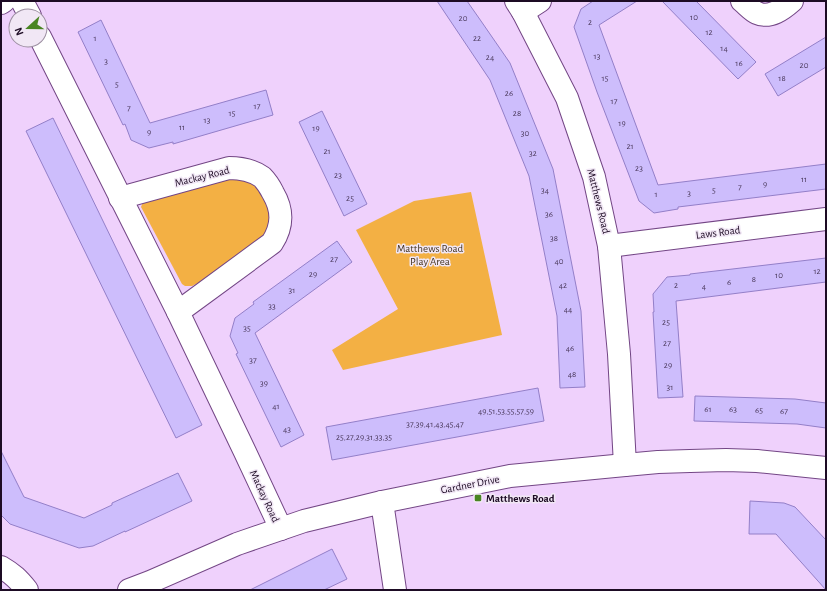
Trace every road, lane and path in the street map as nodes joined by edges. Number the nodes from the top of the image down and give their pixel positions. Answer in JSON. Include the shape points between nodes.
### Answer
{"nodes":[{"id":1,"x":4,"y":1,"type":"edge"},
{"id":2,"x":742,"y":1,"type":"edge"},
{"id":3,"x":792,"y":1,"type":"edge"},
{"id":4,"x":1,"y":3,"type":"edge"},
{"id":5,"x":526,"y":4,"type":"edge"},
{"id":6,"x":45,"y":48,"type":"edge"},
{"id":7,"x":120,"y":198,"type":"junction"},
{"id":8,"x":826,"y":219,"type":"edge"},
{"id":9,"x":609,"y":246,"type":"junction"},
{"id":10,"x":178,"y":312,"type":"junction"},
{"id":11,"x":625,"y":465,"type":"junction"},
{"id":12,"x":826,"y":468,"type":"edge"},
{"id":13,"x":382,"y":502,"type":"junction"},
{"id":14,"x":280,"y":529,"type":"junction"},
{"id":15,"x":15,"y":579,"type":"edge"},
{"id":16,"x":43,"y":590,"type":"edge"},
{"id":17,"x":129,"y":590,"type":"edge"},
{"id":18,"x":395,"y":590,"type":"edge"}],
"edges":[{"from":1,"to":4,"type":"street"},
{"from":2,"to":3,"type":"street","via":[[757,13],[767,16]]},
{"from":5,"to":9,"type":"street","name":"Matthews Road","via":[[567,98],[594,177]]},
{"from":6,"to":7,"type":"street","name":"Mackay Road"},
{"from":7,"to":10,"type":"street","name":"Mackay Road"},
{"from":7,"to":10,"type":"street","name":"Mackay Road","via":[[229,168],[242,168],[262,178],[275,197],[281,216],[277,236],[272,243]]},
{"from":8,"to":9,"type":"street","name":"Laws Road"},
{"from":9,"to":11,"type":"street","name":"Matthews Road","via":[[619,354]]},
{"from":10,"to":14,"type":"street","name":"Mackay Road"},
{"from":11,"to":12,"type":"street","name":"Gardner Drive","via":[[726,460]]},
{"from":11,"to":13,"type":"street","name":"Gardner Drive","via":[[510,476]]},
{"from":13,"to":14,"type":"street","name":"Gardner Drive"},
{"from":13,"to":18,"type":"street"},
{"from":14,"to":17,"type":"street","name":"Gardner Drive","via":[[237,544]]},
{"from":15,"to":16,"type":"street"}]}
